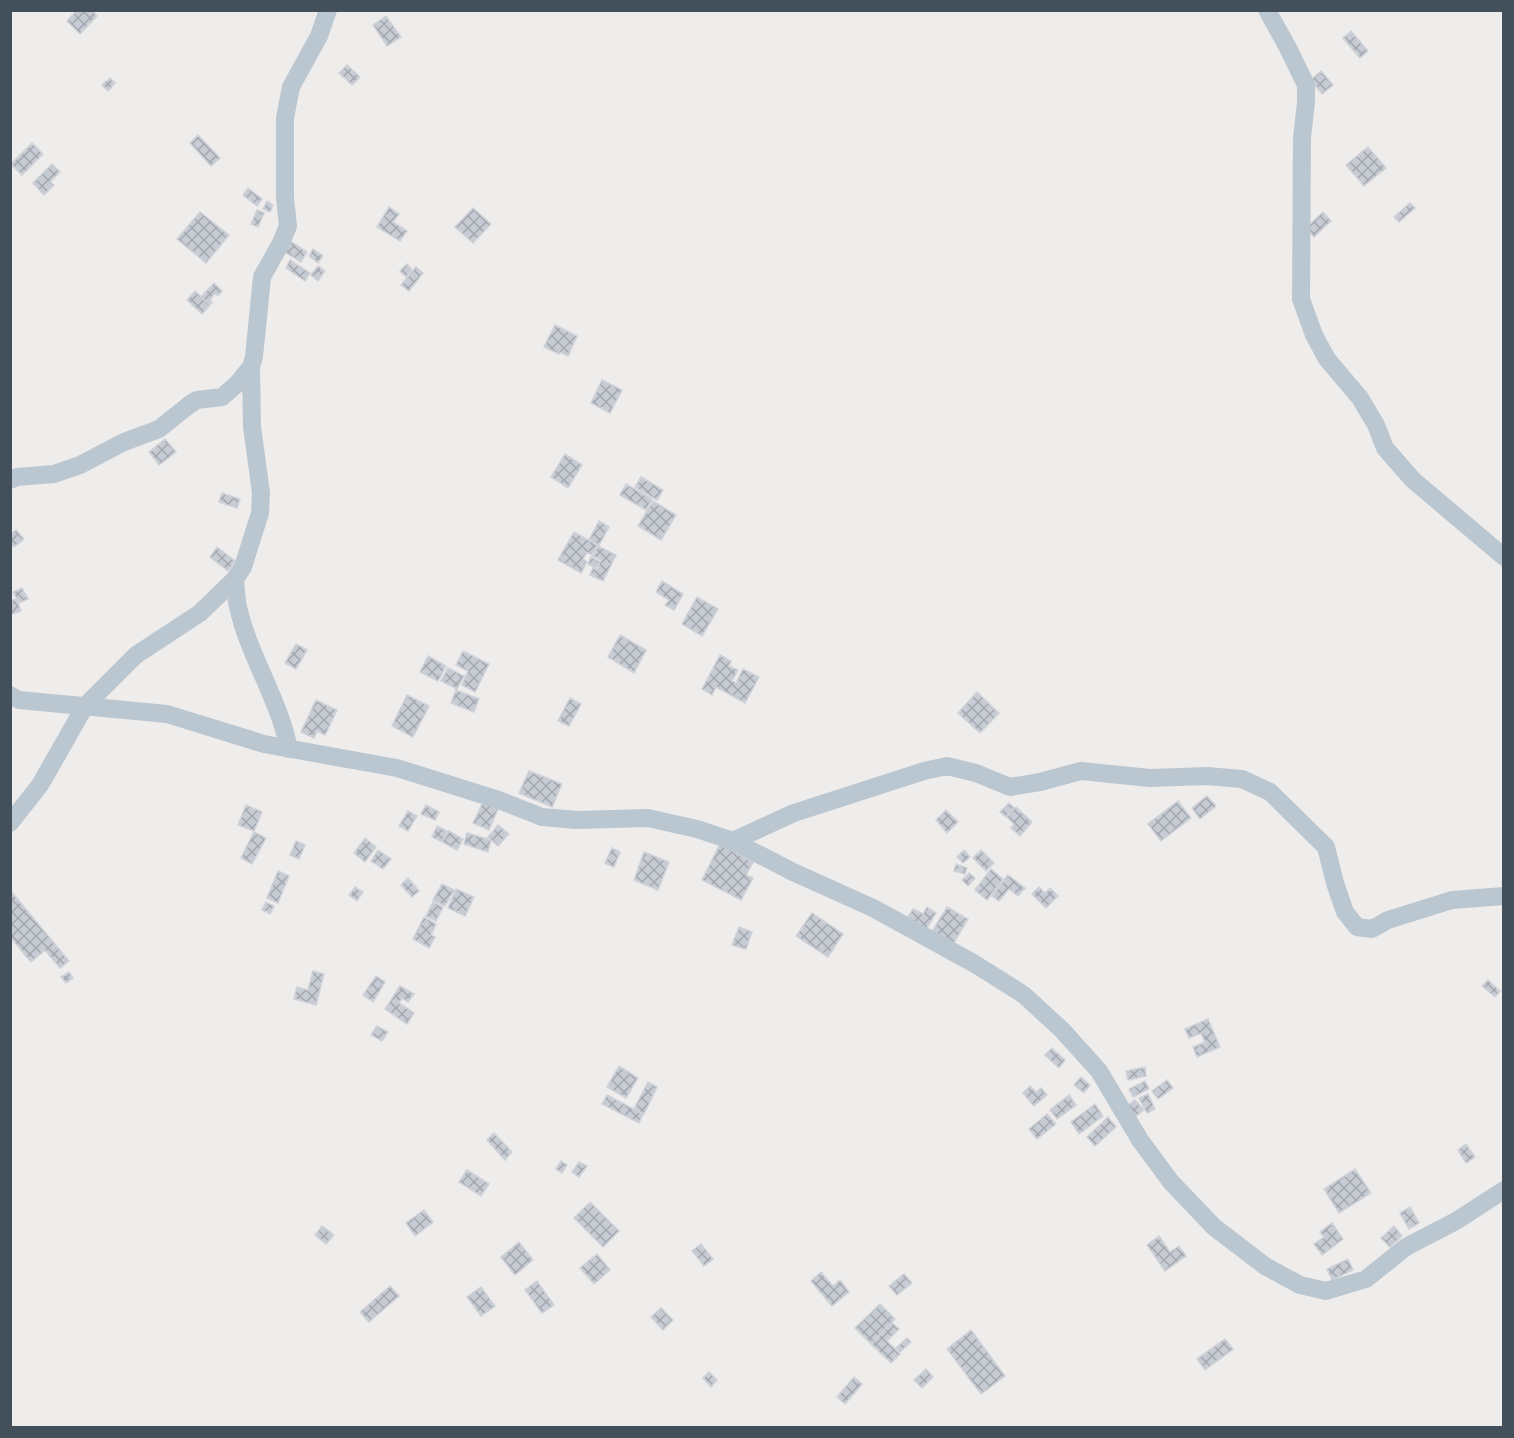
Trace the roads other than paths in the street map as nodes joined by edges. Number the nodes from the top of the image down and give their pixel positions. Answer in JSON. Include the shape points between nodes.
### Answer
{"nodes":[{"id":1,"x":328,"y":10,"type":"edge"},
{"id":2,"x":1267,"y":10,"type":"edge"},
{"id":3,"x":251,"y":367,"type":"junction"},
{"id":4,"x":10,"y":480,"type":"edge"},
{"id":5,"x":1503,"y":557,"type":"edge"},
{"id":6,"x":235,"y":579,"type":"junction"},
{"id":7,"x":10,"y":695,"type":"edge"},
{"id":8,"x":85,"y":706,"type":"junction"},
{"id":9,"x":289,"y":749,"type":"junction"},
{"id":10,"x":10,"y":823,"type":"edge"},
{"id":11,"x":733,"y":841,"type":"junction"},
{"id":12,"x":1503,"y":896,"type":"edge"},
{"id":13,"x":1503,"y":1190,"type":"edge"}],
"edges":[{"from":1,"to":3,"type":"street","via":[[319,36],[291,87],[285,118],[288,226],[262,277]]},
{"from":2,"to":5,"type":"street","via":[[1306,85],[1301,299],[1314,335],[1327,359],[1376,424],[1385,448],[1413,480]]},
{"from":3,"to":4,"type":"street","via":[[222,398],[197,400],[159,429],[54,474]]},
{"from":3,"to":6,"type":"street","via":[[260,513],[243,567]]},
{"from":6,"to":8,"type":"street","via":[[200,613],[136,655]]},
{"from":6,"to":9,"type":"street","via":[[238,607],[285,726]]},
{"from":7,"to":8,"type":"street","via":[[19,700]]},
{"from":8,"to":9,"type":"street","via":[[167,714]]},
{"from":8,"to":10,"type":"street","via":[[40,785]]},
{"from":9,"to":11,"type":"street","via":[[397,768],[542,817],[648,818]]},
{"from":11,"to":12,"type":"street","via":[[794,813],[947,766],[1010,787],[1081,771],[1150,778],[1207,776],[1242,779],[1270,792],[1326,847],[1345,912],[1357,927],[1372,928],[1452,900]]},
{"from":11,"to":13,"type":"street","via":[[873,908],[1024,995],[1099,1071],[1140,1140],[1171,1182],[1214,1227],[1265,1266],[1300,1285],[1326,1291],[1366,1279],[1406,1247]]}]}
